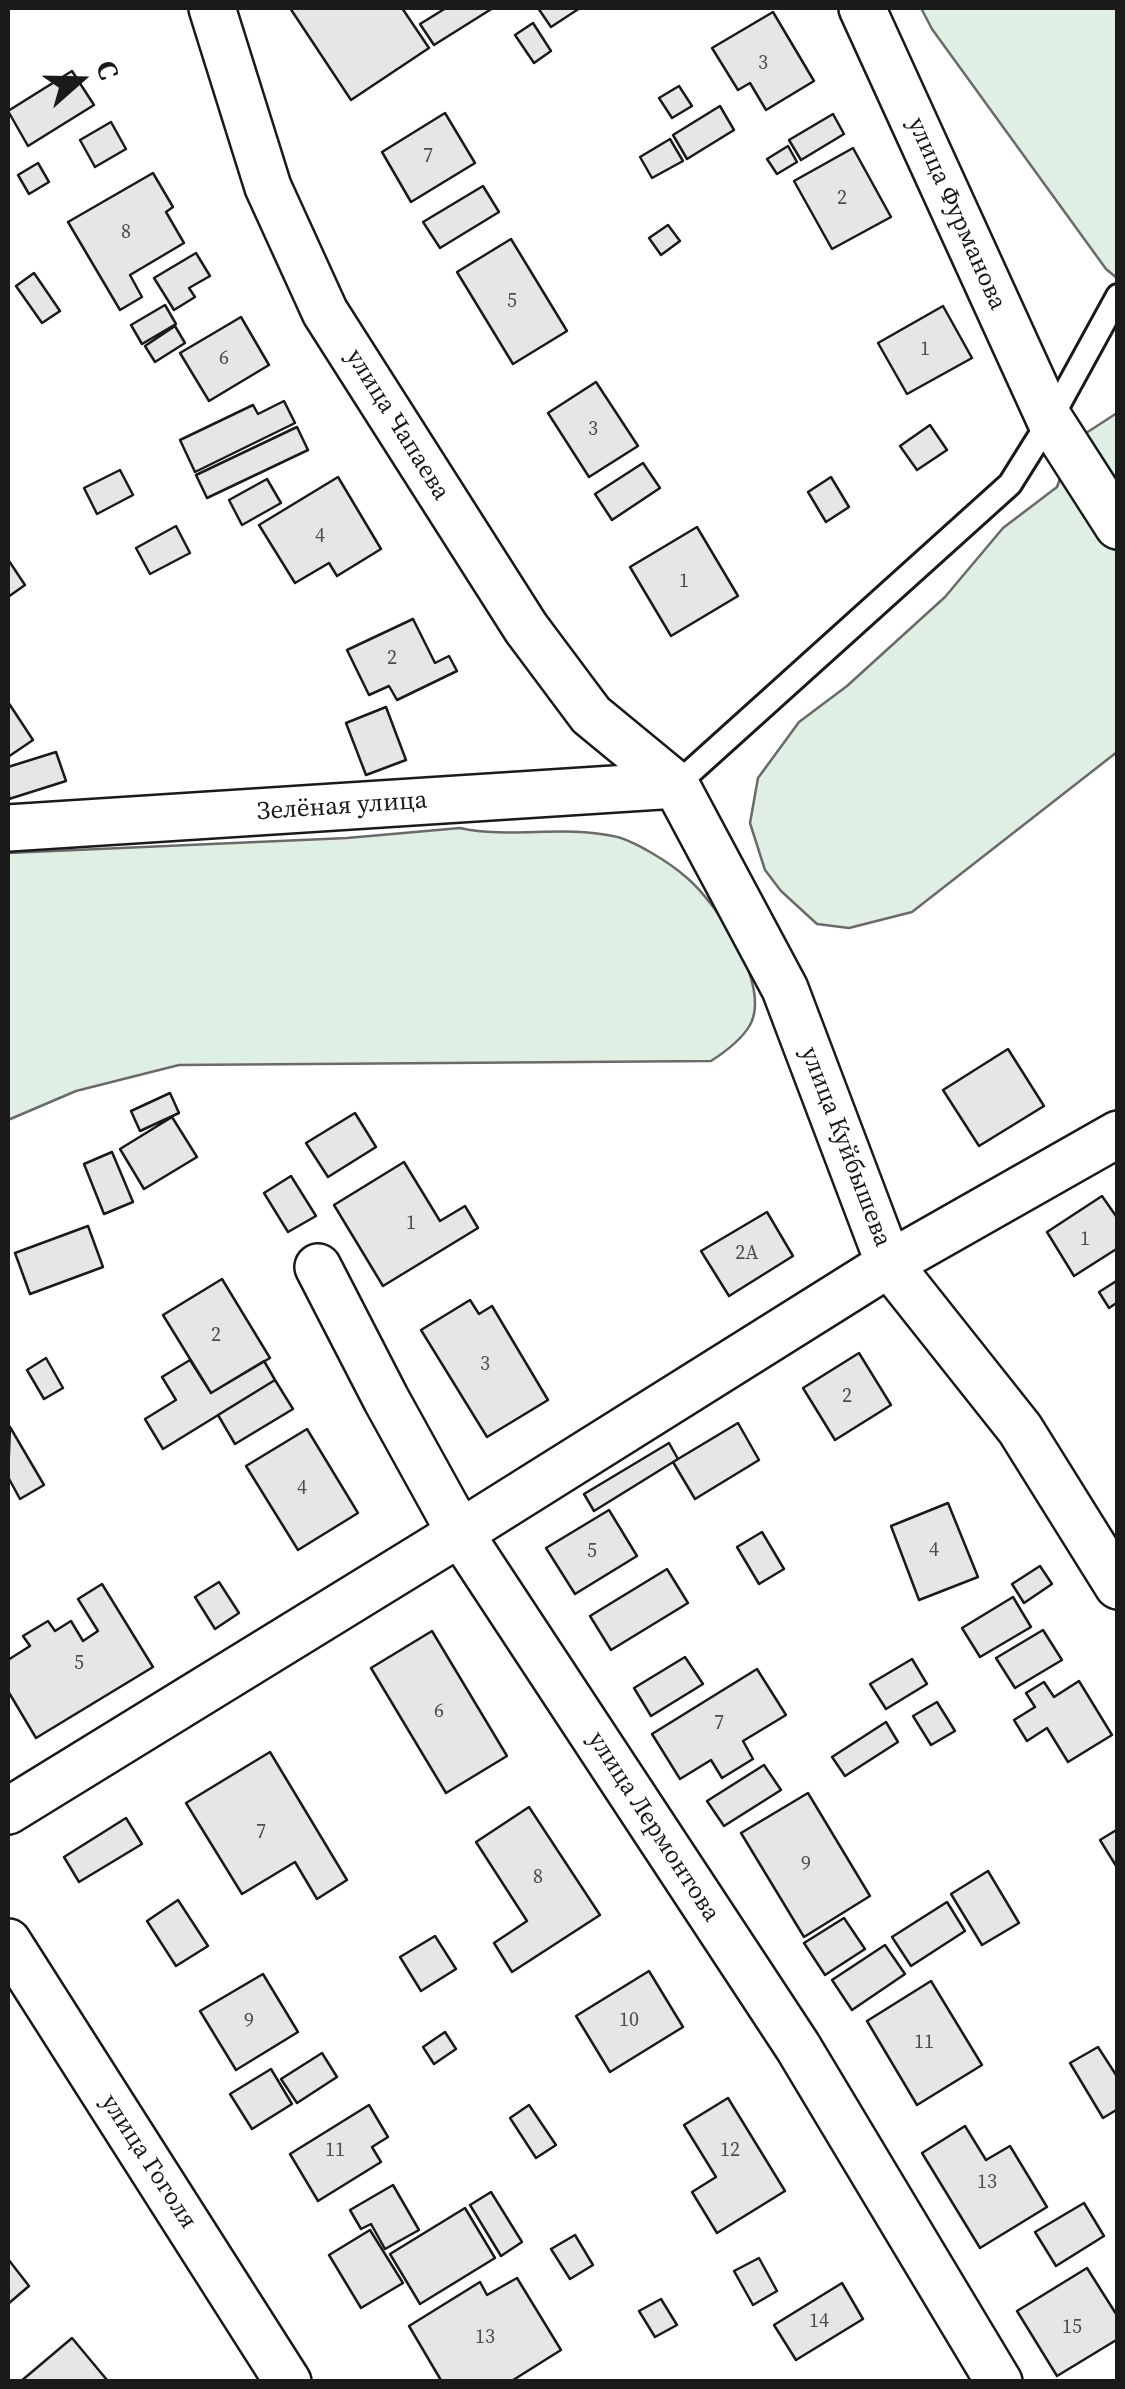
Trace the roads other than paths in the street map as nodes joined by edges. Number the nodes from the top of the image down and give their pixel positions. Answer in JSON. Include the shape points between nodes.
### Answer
{"nodes":[{"id":1,"x":212,"y":8,"type":"edge"},
{"id":2,"x":862,"y":8,"type":"edge"},
{"id":3,"x":1118,"y":296,"type":"edge"},
{"id":4,"x":1050,"y":420,"type":"junction"},
{"id":5,"x":1118,"y":526,"type":"edge"},
{"id":6,"x":676,"y":784,"type":"junction"},
{"id":7,"x":8,"y":828,"type":"edge"},
{"id":8,"x":1118,"y":1134,"type":"edge"},
{"id":9,"x":889,"y":1264,"type":"junction"},
{"id":10,"x":318,"y":1267,"type":"dead end"},
{"id":11,"x":460,"y":1534,"type":"junction"},
{"id":12,"x":1118,"y":1586,"type":"edge"},
{"id":13,"x":8,"y":1811,"type":"edge"},
{"id":14,"x":8,"y":1942,"type":"edge"},
{"id":15,"x":288,"y":2382,"type":"edge"},
{"id":16,"x":998,"y":2382,"type":"edge"}],
"edges":[{"from":1,"to":6,"type":"street","name":"улица Чапаева","via":[[268,187],[325,312],[526,628],[591,714]]},
{"from":2,"to":4,"type":"street","name":"улица Фурманова"},
{"from":3,"to":4,"type":"lane"},
{"from":4,"to":5,"type":"street","name":"улица Фурманова"},
{"from":4,"to":6,"type":"lane","via":[[1010,484]]},
{"from":6,"to":7,"type":"street","name":"Зелёная улица"},
{"from":6,"to":9,"type":"street","name":"улица Куйбышева","via":[[785,989]]},
{"from":8,"to":9,"type":"street"},
{"from":9,"to":11,"type":"street"},
{"from":9,"to":12,"type":"street","name":"улица Куйбышева","via":[[1020,1429]]},
{"from":10,"to":11,"type":"street","name":"улица Лермонтова"},
{"from":11,"to":13,"type":"street"},
{"from":11,"to":16,"type":"street","name":"улица Лермонтова","via":[[798,2047]]},
{"from":14,"to":15,"type":"street","name":"улица Гоголя"}]}
